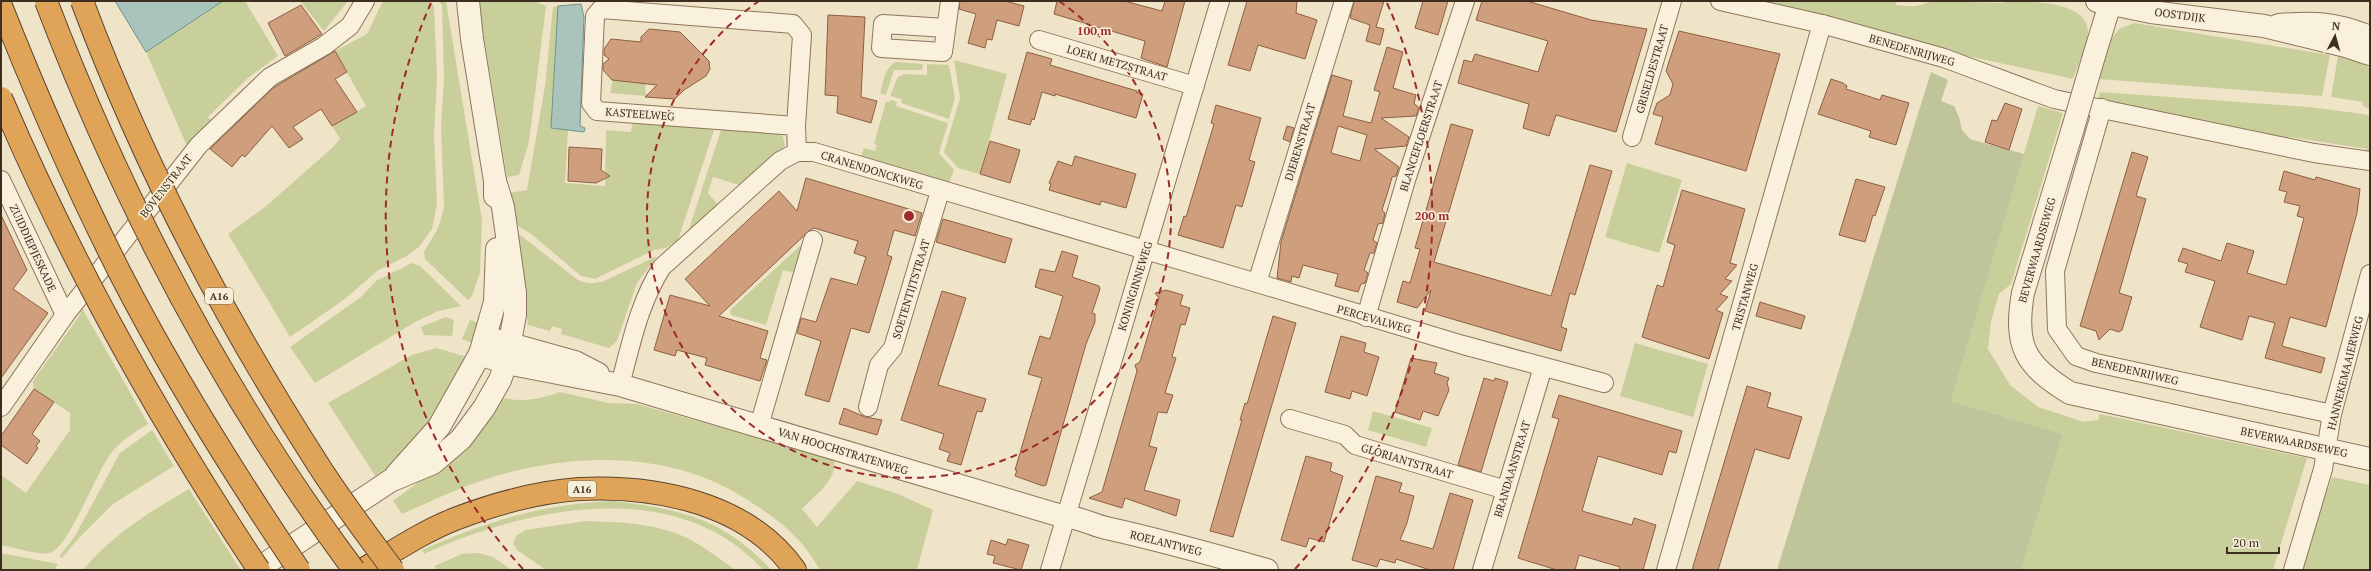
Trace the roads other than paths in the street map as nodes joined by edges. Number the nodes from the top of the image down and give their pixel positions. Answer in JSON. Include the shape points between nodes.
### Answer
{"nodes":[{"id":1,"x":46,"y":1,"type":"edge"},
{"id":2,"x":82,"y":1,"type":"edge"},
{"id":3,"x":365,"y":1,"type":"edge"},
{"id":4,"x":459,"y":1,"type":"edge"},
{"id":5,"x":468,"y":1,"type":"edge"},
{"id":6,"x":950,"y":1,"type":"edge"},
{"id":7,"x":1220,"y":1,"type":"edge"},
{"id":8,"x":1344,"y":1,"type":"edge"},
{"id":9,"x":1465,"y":1,"type":"edge"},
{"id":10,"x":1672,"y":1,"type":"edge"},
{"id":11,"x":1720,"y":1,"type":"edge"},
{"id":12,"x":2104,"y":2,"type":"edge"},
{"id":13,"x":1,"y":6,"type":"edge"},
{"id":14,"x":656,"y":7,"type":"edge"},
{"id":15,"x":1822,"y":24,"type":"junction"},
{"id":16,"x":2264,"y":26,"type":"junction"},
{"id":17,"x":946,"y":28,"type":"dead end"},
{"id":18,"x":2370,"y":37,"type":"edge"},
{"id":19,"x":472,"y":39,"type":"junction"},
{"id":20,"x":1039,"y":40,"type":"dead end"},
{"id":21,"x":2370,"y":54,"type":"edge"},
{"id":22,"x":1195,"y":86,"type":"junction"},
{"id":23,"x":1,"y":98,"type":"edge"},
{"id":24,"x":2102,"y":108,"type":"junction"},
{"id":25,"x":796,"y":126,"type":"junction"},
{"id":26,"x":1632,"y":137,"type":"dead end"},
{"id":27,"x":797,"y":152,"type":"junction"},
{"id":28,"x":2370,"y":161,"type":"edge"},
{"id":29,"x":1,"y":180,"type":"edge"},
{"id":30,"x":495,"y":181,"type":"junction"},
{"id":31,"x":940,"y":191,"type":"junction"},
{"id":32,"x":813,"y":240,"type":"dead end"},
{"id":33,"x":1146,"y":252,"type":"junction"},
{"id":34,"x":2370,"y":274,"type":"edge"},
{"id":35,"x":1257,"y":283,"type":"junction"},
{"id":36,"x":65,"y":315,"type":"junction"},
{"id":37,"x":1366,"y":317,"type":"junction"},
{"id":38,"x":483,"y":346,"type":"junction"},
{"id":39,"x":509,"y":354,"type":"junction"},
{"id":40,"x":1543,"y":367,"type":"junction"},
{"id":41,"x":1604,"y":383,"type":"dead end"},
{"id":42,"x":620,"y":385,"type":"junction"},
{"id":43,"x":1,"y":407,"type":"edge"},
{"id":44,"x":868,"y":407,"type":"dead end"},
{"id":45,"x":2332,"y":414,"type":"junction"},
{"id":46,"x":1290,"y":419,"type":"dead end"},
{"id":47,"x":759,"y":426,"type":"junction"},
{"id":48,"x":2327,"y":449,"type":"junction"},
{"id":49,"x":2370,"y":459,"type":"edge"},
{"id":50,"x":390,"y":481,"type":"junction"},
{"id":51,"x":1506,"y":490,"type":"junction"},
{"id":52,"x":1065,"y":517,"type":"junction"},
{"id":53,"x":256,"y":570,"type":"edge"},
{"id":54,"x":259,"y":570,"type":"edge"},
{"id":55,"x":299,"y":570,"type":"edge"},
{"id":56,"x":354,"y":570,"type":"edge"},
{"id":57,"x":362,"y":570,"type":"edge"},
{"id":58,"x":393,"y":570,"type":"edge"},
{"id":59,"x":794,"y":570,"type":"edge"},
{"id":60,"x":1050,"y":570,"type":"edge"},
{"id":61,"x":1267,"y":570,"type":"edge"},
{"id":62,"x":1482,"y":570,"type":"edge"},
{"id":63,"x":1666,"y":570,"type":"edge"},
{"id":64,"x":2293,"y":570,"type":"edge"}],
"edges":[{"from":1,"to":56,"type":"highway","bridge":true,"via":[[98,129],[165,268],[217,362],[292,482]]},
{"from":2,"to":58,"type":"highway","number":"A16","bridge":true,"via":[[138,136],[190,243],[246,347],[320,467]]},
{"from":3,"to":36,"type":"street","name":"BOVENSTRAAT","via":[[350,26],[324,46],[270,76],[199,145]]},
{"from":4,"to":19,"type":"street"},
{"from":5,"to":19,"type":"street"},
{"from":6,"to":17,"type":"street"},
{"from":7,"to":22,"type":"street","name":"KONINGINNEWEG"},
{"from":8,"to":35,"type":"street","name":"DIERENSTRAAT"},
{"from":9,"to":37,"type":"street","name":"BLANCEFLOERSTRAAT","via":[[1406,180]]},
{"from":10,"to":26,"type":"street","name":"GRISELDESTRAAT"},
{"from":11,"to":15,"type":"street","name":"BENEDENRIJWEG"},
{"from":12,"to":16,"type":"street","name":"OOSTDIJK","via":[[2151,12]]},
{"from":12,"to":48,"type":"street","name":"BEVERWAARDSEWEG","bridge":true,"via":[[2094,56],[2023,293],[2019,318],[2025,352],[2043,375],[2070,392]]},
{"from":13,"to":55,"type":"highway","bridge":true,"via":[[67,165],[121,274],[180,380],[250,497]]},
{"from":14,"to":25,"type":"street","name":"KASTEELWEG","via":[[793,24],[802,35]]},
{"from":14,"to":25,"type":"street","name":"KASTEELWEG","via":[[601,9],[596,16],[591,103],[597,111]]},
{"from":15,"to":24,"type":"street","name":"BENEDENRIJWEG","via":[[1944,58],[2054,99]]},
{"from":15,"to":63,"type":"street","name":"TRISTANWEG","via":[[1709,427]]},
{"from":16,"to":18,"type":"street","name":"OOSTDIJK","via":[[2315,22],[2349,29]]},
{"from":16,"to":21,"type":"street","name":"OOSTDIJK"},
{"from":19,"to":30,"type":"street"},
{"from":20,"to":22,"type":"street","name":"LOEKI METZSTRAAT"},
{"from":22,"to":33,"type":"street","name":"KONINGINNEWEG"},
{"from":23,"to":54,"type":"highway","bridge":true,"via":[[34,175],[92,293],[149,396]]},
{"from":24,"to":28,"type":"street","name":"BENEDENRIJWEG","via":[[2314,153]]},
{"from":24,"to":45,"type":"street","name":"BENEDENRIJWEG","via":[[2055,271],[2057,329],[2064,342],[2076,356],[2096,363]]},
{"from":25,"to":27,"type":"street","name":"KASTEELWEG"},
{"from":27,"to":31,"type":"street","name":"CRANENDONCKWEG","via":[[814,152]]},
{"from":27,"to":42,"type":"street","via":[[780,161],[662,267],[649,288],[637,319]]},
{"from":29,"to":36,"type":"street","name":"ZUIDDIEPJESKADE"},
{"from":30,"to":38,"type":"street","via":[[498,276],[495,302]]},
{"from":30,"to":39,"type":"street","via":[[503,207],[515,293],[515,315]]},
{"from":31,"to":33,"type":"street","name":"CRANENDONCKWEG"},
{"from":31,"to":44,"type":"street","name":"SOETENTIJTSTRAAT","via":[[894,348],[879,365]]},
{"from":32,"to":47,"type":"street"},
{"from":33,"to":35,"type":"street","name":"PERCEVALWEG"},
{"from":33,"to":52,"type":"street","name":"KONINGINNEWEG"},
{"from":34,"to":45,"type":"street","name":"HANNEKEMAAIERWEG"},
{"from":35,"to":37,"type":"street","name":"PERCEVALWEG"},
{"from":36,"to":43,"type":"street","name":"BOVENSTRAAT"},
{"from":37,"to":40,"type":"street","name":"PERCEVALWEG"},
{"from":38,"to":39,"type":"street","name":"VAN HOOCHSTRATENWEG"},
{"from":38,"to":50,"type":"street","via":[[439,427]]},
{"from":39,"to":42,"type":"street","name":"VAN HOOCHSTRATENWEG","via":[[575,362]]},
{"from":39,"to":50,"type":"street","via":[[500,380],[461,440],[433,463]]},
{"from":40,"to":41,"type":"street","name":"PERCEVALWEG"},
{"from":40,"to":51,"type":"street","name":"BRANDAANSTRAAT"},
{"from":42,"to":47,"type":"street","name":"VAN HOOCHSTRATENWEG"},
{"from":45,"to":48,"type":"street","name":"HANNEKEMAAIERWEG"},
{"from":46,"to":51,"type":"street","name":"GLORIANTSTRAAT","via":[[1345,435],[1355,445]]},
{"from":47,"to":52,"type":"street","name":"VAN HOOCHSTRATENWEG"},
{"from":48,"to":49,"type":"street","name":"BEVERWAARDSEWEG"},
{"from":48,"to":64,"type":"street","name":"HANNEKEMAAIERWEG"},
{"from":50,"to":53,"type":"street"},
{"from":51,"to":62,"type":"street","name":"BRANDAANSTRAAT"},
{"from":52,"to":60,"type":"street","name":"KONINGINNEWEG"},
{"from":52,"to":61,"type":"street","name":"ROELANTWEG","via":[[1076,517],[1098,526],[1170,542]]},
{"from":57,"to":59,"type":"highway","number":"A16","via":[[429,530],[456,519],[544,494],[592,489],[658,493],[701,503],[738,520],[768,540]]}]}
